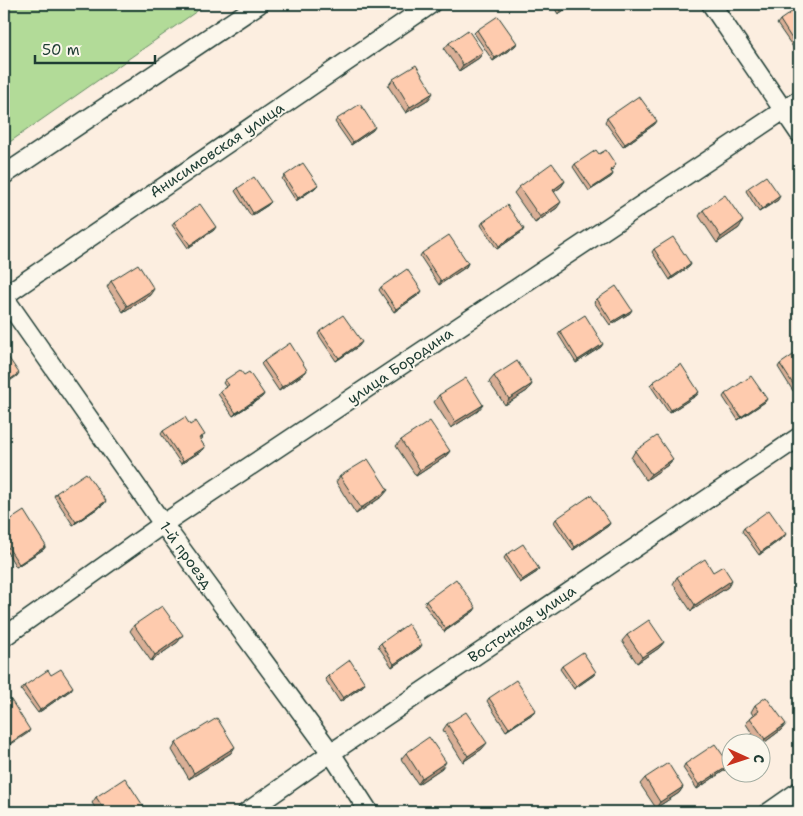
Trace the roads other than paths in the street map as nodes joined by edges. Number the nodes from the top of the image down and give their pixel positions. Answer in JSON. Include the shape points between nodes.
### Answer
{"nodes":[{"id":1,"x":259,"y":4,"type":"edge"},
{"id":2,"x":431,"y":4,"type":"edge"},
{"id":3,"x":711,"y":4,"type":"edge"},
{"id":4,"x":799,"y":100,"type":"edge"},
{"id":5,"x":784,"y":111,"type":"junction"},
{"id":6,"x":799,"y":132,"type":"edge"},
{"id":7,"x":4,"y":175,"type":"edge"},
{"id":8,"x":4,"y":297,"type":"edge"},
{"id":9,"x":799,"y":437,"type":"edge"},
{"id":10,"x":163,"y":524,"type":"junction"},
{"id":11,"x":4,"y":637,"type":"edge"},
{"id":12,"x":330,"y":753,"type":"junction"},
{"id":13,"x":799,"y":792,"type":"edge"},
{"id":14,"x":247,"y":812,"type":"edge"},
{"id":15,"x":369,"y":812,"type":"edge"},
{"id":16,"x":769,"y":812,"type":"edge"}],
"edges":[{"from":1,"to":7,"type":"street"},
{"from":2,"to":8,"type":"street","name":"Анисимовская улица"},
{"from":3,"to":5,"type":"street"},
{"from":4,"to":5,"type":"street","name":"улица Бородина"},
{"from":5,"to":6,"type":"street"},
{"from":5,"to":10,"type":"street","name":"улица Бородина"},
{"from":8,"to":10,"type":"street","name":"1-й проезд"},
{"from":9,"to":12,"type":"street","name":"Восточная улица"},
{"from":10,"to":11,"type":"street","name":"улица Бородина"},
{"from":10,"to":12,"type":"street","name":"1-й проезд"},
{"from":12,"to":14,"type":"street","name":"Восточная улица"},
{"from":12,"to":15,"type":"street","name":"1-й проезд"},
{"from":13,"to":16,"type":"street"}]}
